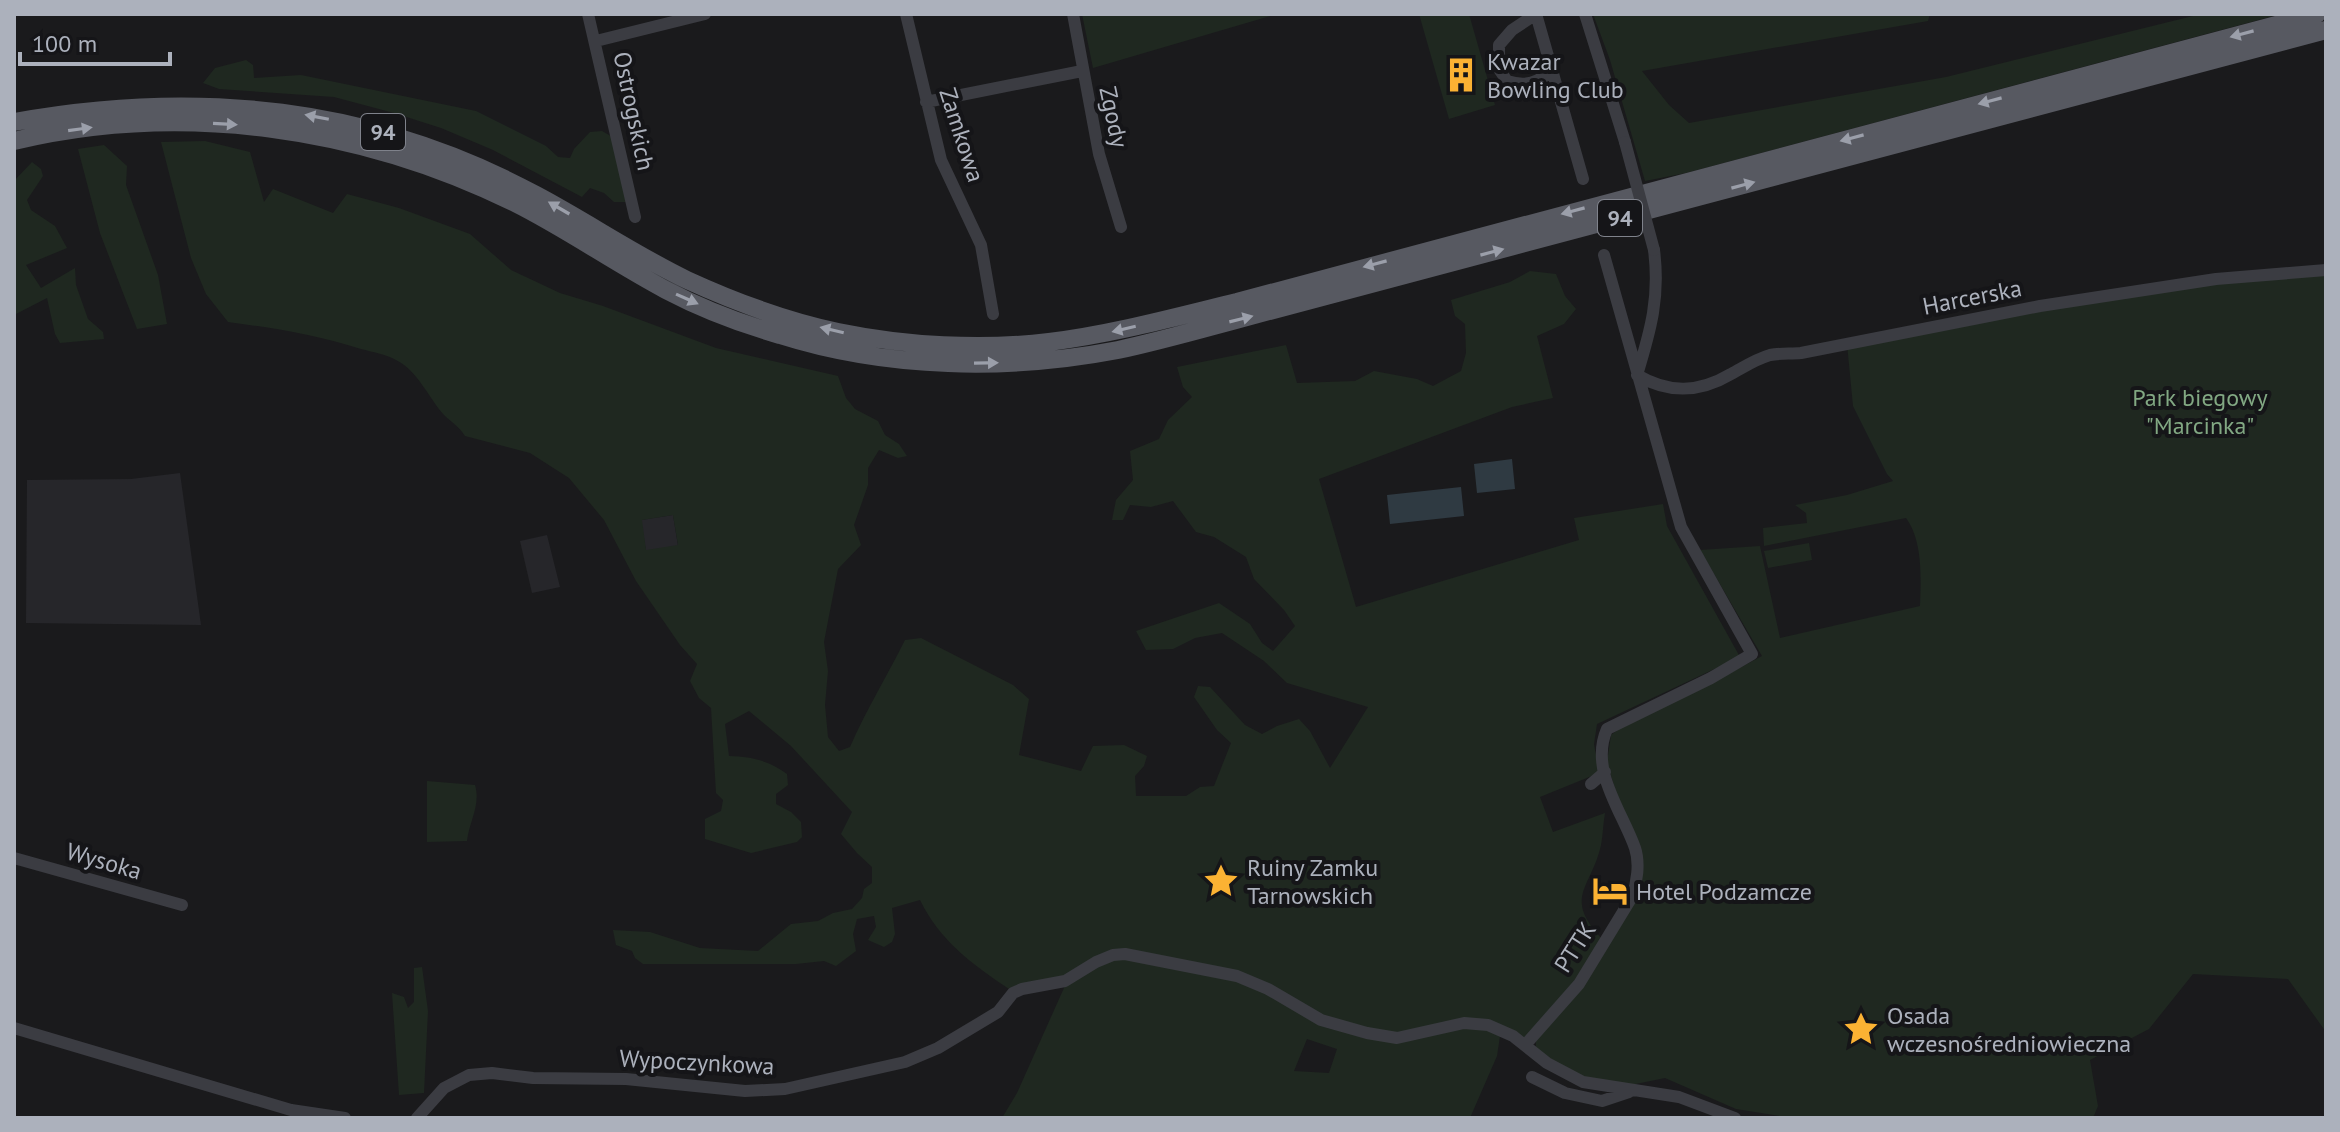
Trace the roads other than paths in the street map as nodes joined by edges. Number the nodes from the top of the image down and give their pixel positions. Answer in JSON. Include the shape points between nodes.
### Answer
{"nodes":[{"id":1,"x":588,"y":14,"type":"edge"},
{"id":2,"x":705,"y":14,"type":"edge"},
{"id":3,"x":906,"y":14,"type":"edge"},
{"id":4,"x":1073,"y":14,"type":"edge"},
{"id":5,"x":1536,"y":14,"type":"edge"},
{"id":6,"x":1585,"y":14,"type":"edge"},
{"id":7,"x":2317,"y":14,"type":"edge"},
{"id":8,"x":2326,"y":30,"type":"edge"},
{"id":9,"x":596,"y":41,"type":"junction"},
{"id":10,"x":1552,"y":70,"type":"junction"},
{"id":11,"x":1082,"y":71,"type":"junction"},
{"id":12,"x":926,"y":102,"type":"junction"},
{"id":13,"x":14,"y":122,"type":"edge"},
{"id":14,"x":14,"y":141,"type":"edge"},
{"id":15,"x":1583,"y":179,"type":"dead end"},
{"id":16,"x":635,"y":217,"type":"dead end"},
{"id":17,"x":1121,"y":227,"type":"dead end"},
{"id":18,"x":1604,"y":255,"type":"dead end"},
{"id":19,"x":2326,"y":270,"type":"edge"},
{"id":20,"x":993,"y":314,"type":"dead end"},
{"id":21,"x":1637,"y":375,"type":"junction"},
{"id":22,"x":1605,"y":772,"type":"junction"},
{"id":23,"x":1591,"y":784,"type":"dead end"},
{"id":24,"x":14,"y":858,"type":"edge"},
{"id":25,"x":182,"y":905,"type":"dead end"},
{"id":26,"x":14,"y":1028,"type":"edge"},
{"id":27,"x":1526,"y":1044,"type":"junction"},
{"id":28,"x":1532,"y":1077,"type":"dead end"},
{"id":29,"x":1632,"y":1091,"type":"junction"},
{"id":30,"x":345,"y":1118,"type":"edge"},
{"id":31,"x":417,"y":1118,"type":"edge"},
{"id":32,"x":1735,"y":1118,"type":"edge"}],
"edges":[{"from":1,"to":9,"type":"street","name":"Ostrogskich"},
{"from":2,"to":9,"type":"street"},
{"from":3,"to":12,"type":"street","name":"Zamkowa"},
{"from":4,"to":11,"type":"street","name":"Zgody"},
{"from":5,"to":10,"type":"street"},
{"from":5,"to":10,"type":"street","via":[[1499,45],[1499,69],[1507,81],[1525,85]]},
{"from":6,"to":21,"type":"street","bridge":true,"via":[[1654,250],[1657,304]]},
{"from":7,"to":13,"type":"main road","number":"94","one_way":true,"via":[[1237,302],[1117,331],[1000,345],[873,337],[780,317],[685,279],[477,166],[398,136],[318,117],[169,105],[85,110]]},
{"from":14,"to":8,"type":"main road","number":"94","one_way":true,"via":[[105,126],[175,123],[244,125],[349,141],[467,181],[668,291],[781,336],[908,360],[1007,363],[1119,349],[1243,318]]},
{"from":9,"to":16,"type":"street","name":"Ostrogskich"},
{"from":10,"to":15,"type":"street"},
{"from":11,"to":12,"type":"street"},
{"from":11,"to":17,"type":"street","name":"Zgody"},
{"from":12,"to":20,"type":"street","name":"Zamkowa","via":[[941,160],[981,245]]},
{"from":18,"to":21,"type":"street"},
{"from":19,"to":21,"type":"street","name":"Harcerska","via":[[2202,281],[1772,354],[1702,388],[1660,387]]},
{"from":21,"to":22,"type":"street","name":"PTTK","via":[[1681,527],[1752,654],[1607,729]]},
{"from":22,"to":23,"type":"street"},
{"from":22,"to":27,"type":"street","name":"PTTK","via":[[1615,808],[1636,850],[1636,884],[1579,984]]},
{"from":24,"to":25,"type":"street","name":"Wysoka"},
{"from":26,"to":30,"type":"street","via":[[291,1110]]},
{"from":27,"to":29,"type":"street","name":"Wypoczynkowa","via":[[1547,1063],[1583,1082]]},
{"from":27,"to":31,"type":"street","name":"Wypoczynkowa","via":[[1476,1023],[1397,1038],[1367,1033],[1321,1020],[1237,976],[1113,955],[1065,981],[1013,993],[998,1012],[905,1062],[785,1089],[745,1091],[626,1079],[469,1075],[444,1088]]},
{"from":28,"to":29,"type":"street","via":[[1565,1093],[1602,1101]]},
{"from":29,"to":32,"type":"street","name":"Wypoczynkowa","via":[[1679,1097]]}]}
